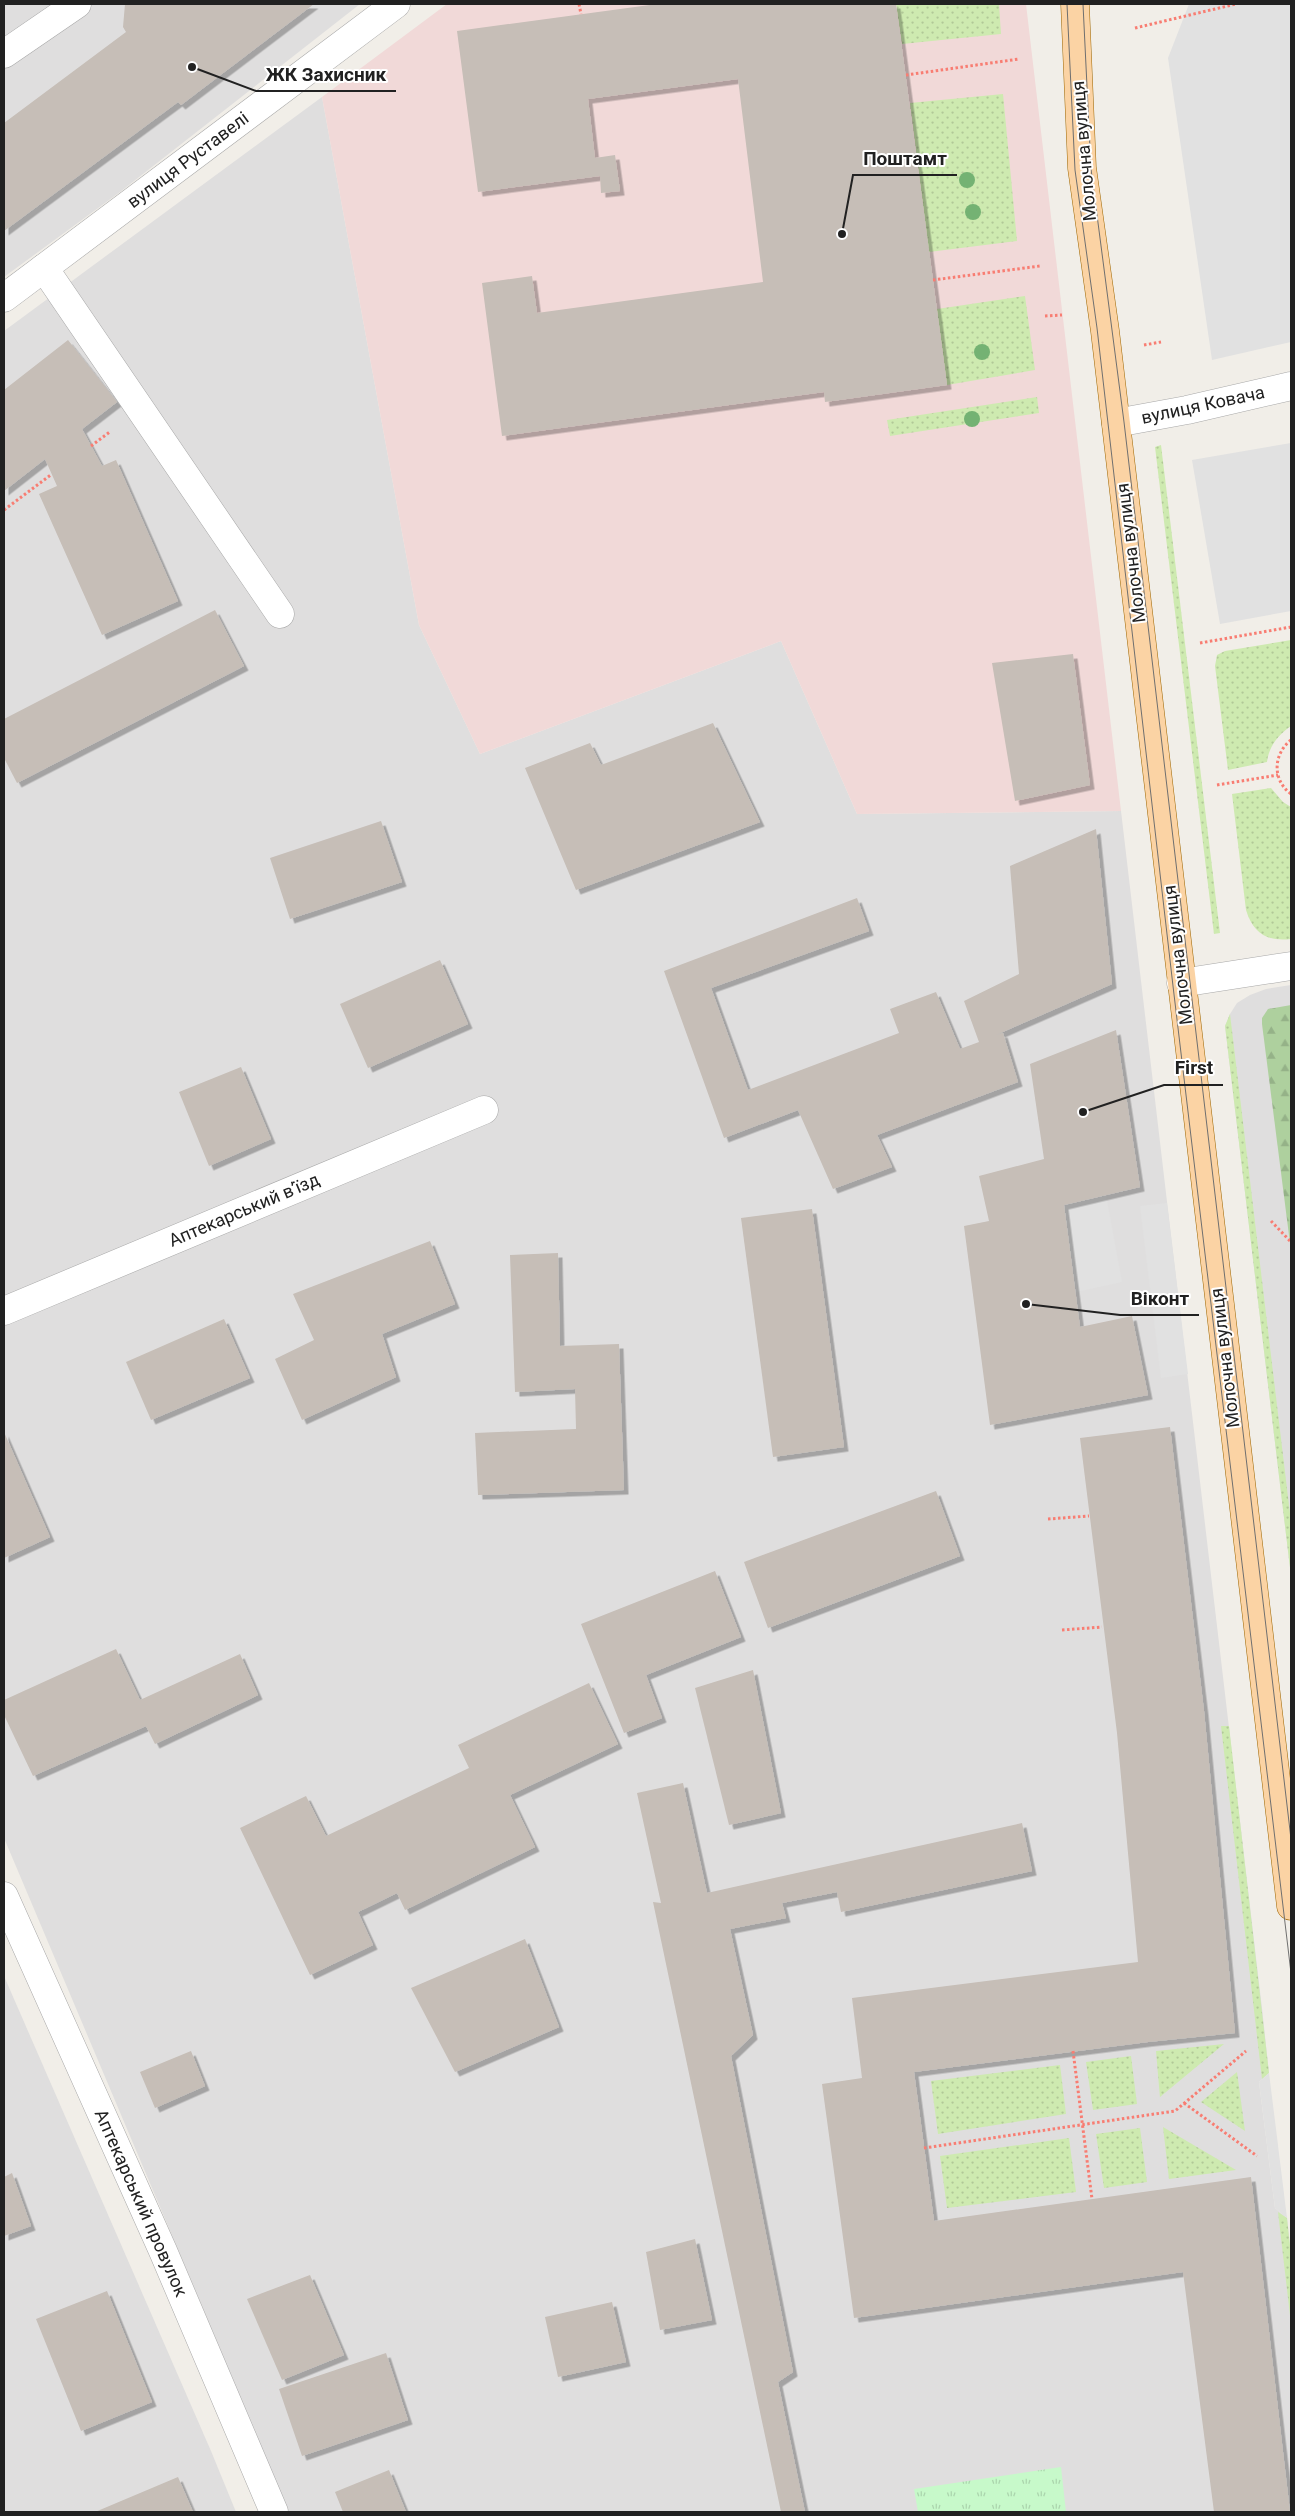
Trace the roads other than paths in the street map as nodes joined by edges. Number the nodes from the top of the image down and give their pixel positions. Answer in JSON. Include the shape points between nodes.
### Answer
{"nodes":[{"id":1,"x":77,"y":4,"type":"edge"},
{"id":2,"x":396,"y":4,"type":"edge"},
{"id":3,"x":1074,"y":4,"type":"edge"},
{"id":4,"x":4,"y":54,"type":"edge"},
{"id":5,"x":44,"y":268,"type":"junction"},
{"id":6,"x":4,"y":298,"type":"edge"},
{"id":7,"x":1291,"y":386,"type":"edge"},
{"id":8,"x":1116,"y":423,"type":"junction"},
{"id":9,"x":280,"y":614,"type":"dead end"},
{"id":10,"x":1291,"y":966,"type":"edge"},
{"id":11,"x":1181,"y":983,"type":"junction"},
{"id":12,"x":484,"y":1110,"type":"dead end"},
{"id":13,"x":4,"y":1310,"type":"edge"},
{"id":14,"x":4,"y":1896,"type":"edge"},
{"id":15,"x":1291,"y":1906,"type":"edge"},
{"id":16,"x":274,"y":2512,"type":"edge"}],
"edges":[{"from":1,"to":4,"type":"street"},
{"from":2,"to":5,"type":"street","name":"вулиця Руставелі"},
{"from":3,"to":8,"type":"main road","name":"Молочна вулиця","via":[[1082,168]]},
{"from":5,"to":6,"type":"street","name":"вулиця Руставелі"},
{"from":5,"to":9,"type":"street"},
{"from":7,"to":8,"type":"street","name":"вулиця Ковача"},
{"from":8,"to":11,"type":"main road","name":"Молочна вулиця"},
{"from":10,"to":11,"type":"street"},
{"from":11,"to":15,"type":"main road","name":"Молочна вулиця"},
{"from":12,"to":13,"type":"street","name":"Аптекарський в’їзд"},
{"from":14,"to":16,"type":"street","name":"Аптекарський провулок","via":[[163,2251]]}]}
